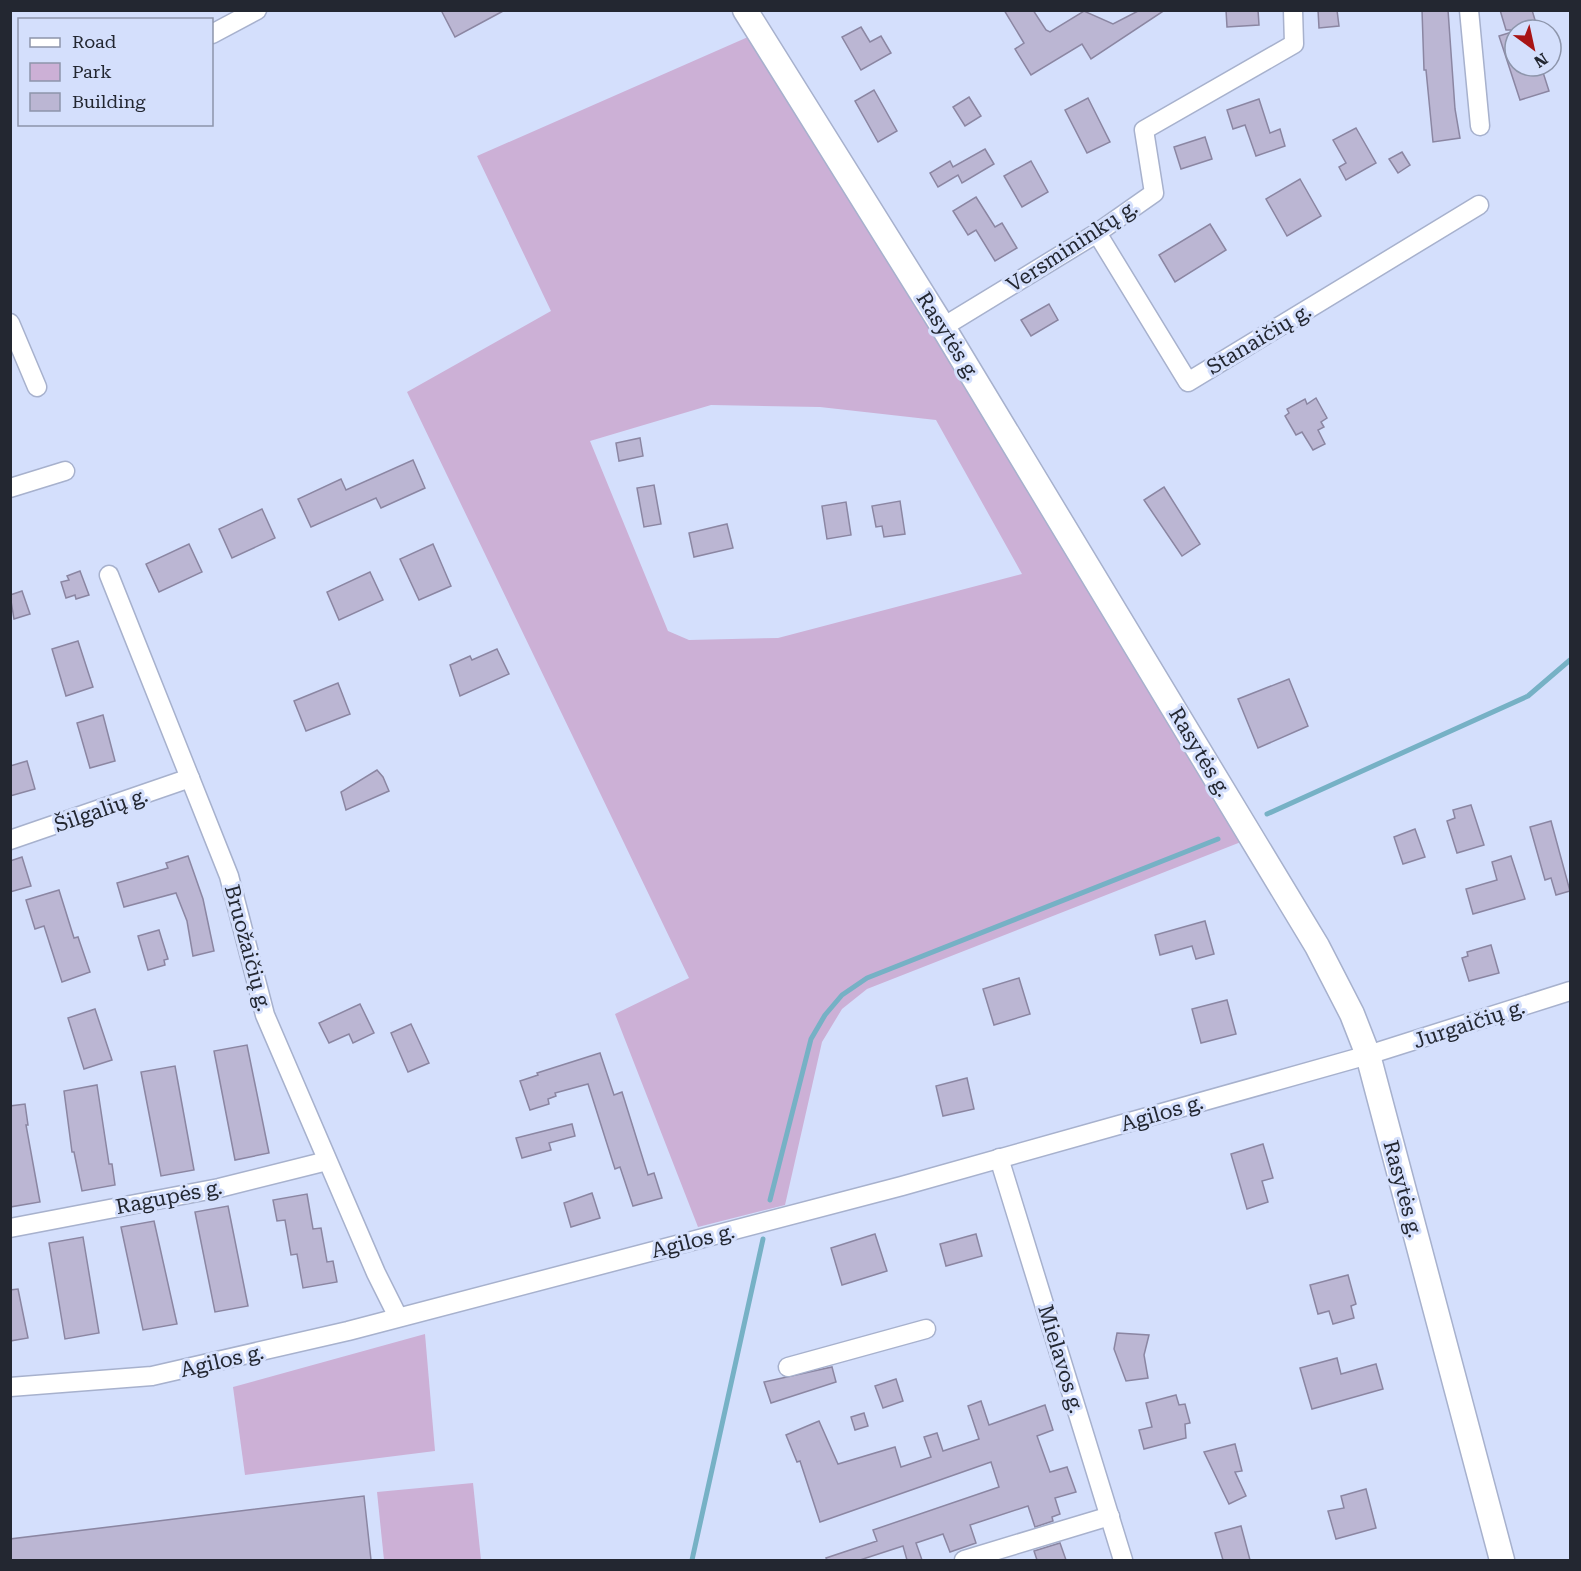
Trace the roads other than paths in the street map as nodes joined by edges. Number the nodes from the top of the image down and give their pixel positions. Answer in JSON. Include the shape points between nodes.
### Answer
{"nodes":[{"id":1,"x":257,"y":10,"type":"edge"},
{"id":2,"x":745,"y":10,"type":"edge"},
{"id":3,"x":1293,"y":10,"type":"edge"},
{"id":4,"x":1469,"y":10,"type":"edge"},
{"id":5,"x":213,"y":33,"type":"edge"},
{"id":6,"x":1480,"y":126,"type":"dead end"},
{"id":7,"x":1479,"y":205,"type":"dead end"},
{"id":8,"x":1097,"y":233,"type":"junction"},
{"id":9,"x":10,"y":323,"type":"edge"},
{"id":10,"x":943,"y":327,"type":"junction"},
{"id":11,"x":36,"y":387,"type":"dead end"},
{"id":12,"x":65,"y":471,"type":"dead end"},
{"id":13,"x":10,"y":488,"type":"edge"},
{"id":14,"x":109,"y":575,"type":"dead end"},
{"id":15,"x":190,"y":778,"type":"junction"},
{"id":16,"x":10,"y":840,"type":"edge"},
{"id":17,"x":1570,"y":991,"type":"edge"},
{"id":18,"x":1368,"y":1056,"type":"junction"},
{"id":19,"x":999,"y":1158,"type":"junction"},
{"id":20,"x":327,"y":1161,"type":"junction"},
{"id":21,"x":10,"y":1228,"type":"edge"},
{"id":22,"x":398,"y":1317,"type":"junction"},
{"id":23,"x":926,"y":1329,"type":"dead end"},
{"id":24,"x":788,"y":1367,"type":"dead end"},
{"id":25,"x":10,"y":1388,"type":"edge"},
{"id":26,"x":1110,"y":1516,"type":"junction"},
{"id":27,"x":964,"y":1560,"type":"edge"},
{"id":28,"x":1123,"y":1560,"type":"edge"},
{"id":29,"x":1502,"y":1560,"type":"edge"}],
"edges":[{"from":1,"to":5,"type":"street"},
{"from":2,"to":10,"type":"main road","name":"Rasytės g."},
{"from":3,"to":8,"type":"street","name":"Versmininkų g.","via":[[1294,44],[1144,130],[1154,193]]},
{"from":4,"to":6,"type":"street"},
{"from":7,"to":8,"type":"street","name":"Stanaičių g.","via":[[1188,382]]},
{"from":8,"to":10,"type":"street","name":"Versmininkų g."},
{"from":9,"to":11,"type":"street"},
{"from":10,"to":18,"type":"main road","name":"Rasytės g.","via":[[1317,946],[1352,1014]]},
{"from":12,"to":13,"type":"street"},
{"from":14,"to":15,"type":"street","name":"Bruožaičių g."},
{"from":15,"to":16,"type":"street","name":"Šilgalių g."},
{"from":15,"to":20,"type":"street","name":"Bruožaičių g.","via":[[239,907],[265,1015]]},
{"from":17,"to":18,"type":"street","name":"Jurgaičių g."},
{"from":18,"to":19,"type":"street","name":"Agilos g."},
{"from":18,"to":29,"type":"main road","name":"Rasytės g."},
{"from":19,"to":22,"type":"street","name":"Agilos g.","via":[[778,1220]]},
{"from":19,"to":26,"type":"street","name":"Mielavos g."},
{"from":20,"to":21,"type":"street","name":"Ragupės g.","via":[[219,1188]]},
{"from":20,"to":22,"type":"street","name":"Bruožaičių g."},
{"from":22,"to":25,"type":"street","name":"Agilos g.","via":[[152,1376]]},
{"from":23,"to":24,"type":"street"},
{"from":26,"to":27,"type":"street"},
{"from":26,"to":28,"type":"street","name":"Mielavos g."}]}
